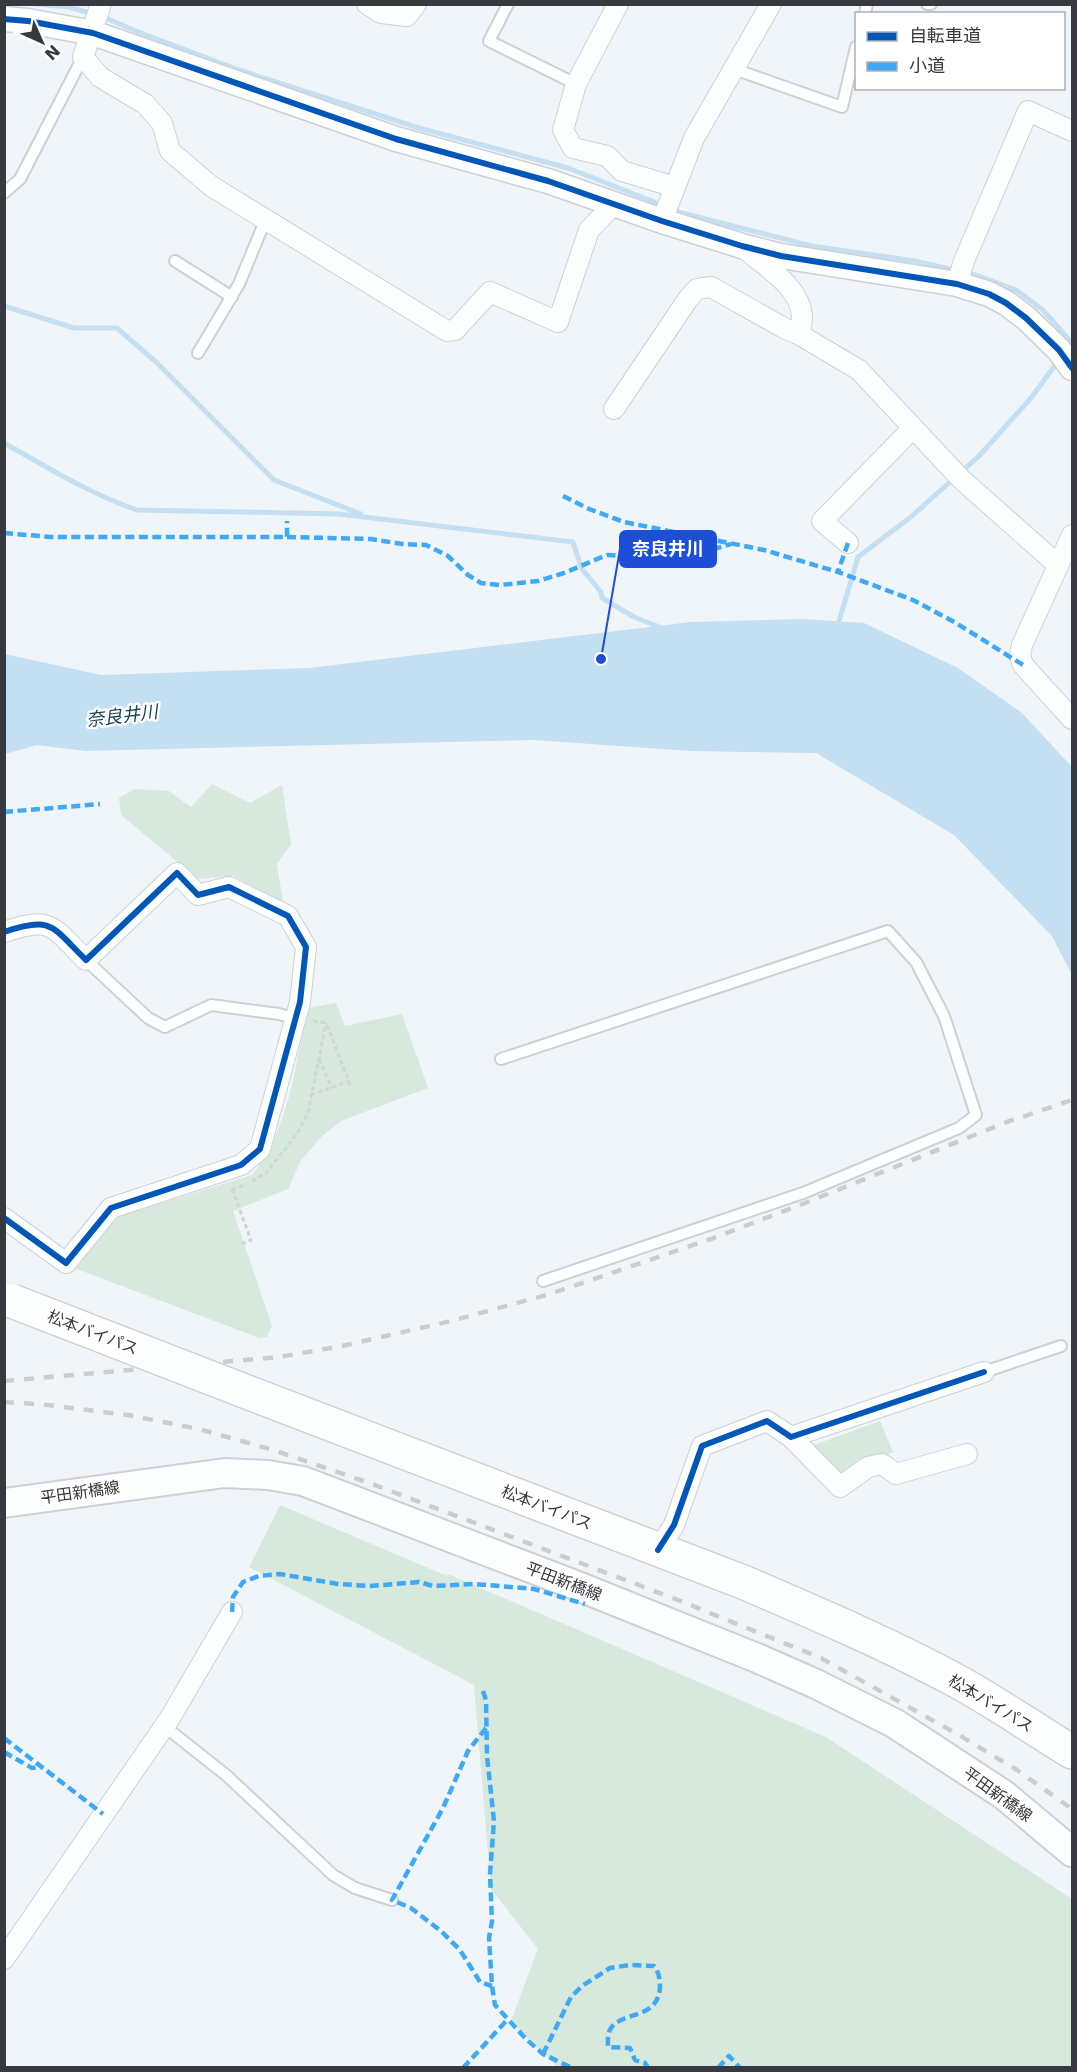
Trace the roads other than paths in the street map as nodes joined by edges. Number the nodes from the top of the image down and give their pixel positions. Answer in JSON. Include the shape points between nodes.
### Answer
{"nodes":[{"id":1,"x":367,"y":4,"type":"edge"},
{"id":2,"x":416,"y":4,"type":"edge"},
{"id":3,"x":508,"y":4,"type":"edge"},
{"id":4,"x":618,"y":4,"type":"edge"},
{"id":5,"x":771,"y":4,"type":"edge"},
{"id":6,"x":97,"y":17,"type":"edge"},
{"id":7,"x":4,"y":19,"type":"edge"},
{"id":8,"x":855,"y":51,"type":"edge"},
{"id":9,"x":83,"y":57,"type":"junction"},
{"id":10,"x":734,"y":69,"type":"junction"},
{"id":11,"x":576,"y":84,"type":"junction"},
{"id":12,"x":1072,"y":131,"type":"edge"},
{"id":13,"x":4,"y":193,"type":"edge"},
{"id":14,"x":614,"y":204,"type":"junction"},
{"id":15,"x":668,"y":204,"type":"junction"},
{"id":16,"x":265,"y":221,"type":"junction"},
{"id":17,"x":742,"y":246,"type":"junction"},
{"id":18,"x":175,"y":261,"type":"dead end"},
{"id":19,"x":961,"y":274,"type":"junction"},
{"id":20,"x":232,"y":297,"type":"junction"},
{"id":21,"x":800,"y":334,"type":"junction"},
{"id":22,"x":198,"y":353,"type":"dead end"},
{"id":23,"x":1072,"y":368,"type":"edge"},
{"id":24,"x":614,"y":409,"type":"dead end"},
{"id":25,"x":914,"y":428,"type":"junction"},
{"id":26,"x":1072,"y":535,"type":"edge"},
{"id":27,"x":848,"y":543,"type":"dead end"},
{"id":28,"x":1058,"y":565,"type":"junction"},
{"id":29,"x":1072,"y":719,"type":"edge"},
{"id":30,"x":4,"y":932,"type":"edge"},
{"id":31,"x":86,"y":960,"type":"junction"},
{"id":32,"x":296,"y":1019,"type":"junction"},
{"id":33,"x":501,"y":1059,"type":"dead end"},
{"id":34,"x":4,"y":1218,"type":"edge"},
{"id":35,"x":543,"y":1281,"type":"dead end"},
{"id":36,"x":8,"y":1299,"type":"edge"},
{"id":37,"x":1061,"y":1346,"type":"dead end"},
{"id":38,"x":984,"y":1372,"type":"joint"},
{"id":39,"x":791,"y":1437,"type":"junction"},
{"id":40,"x":967,"y":1454,"type":"dead end"},
{"id":41,"x":4,"y":1503,"type":"edge"},
{"id":42,"x":658,"y":1550,"type":"junction"},
{"id":43,"x":232,"y":1612,"type":"dead end"},
{"id":44,"x":164,"y":1726,"type":"junction"},
{"id":45,"x":1072,"y":1752,"type":"edge"},
{"id":46,"x":1072,"y":1852,"type":"edge"},
{"id":47,"x":392,"y":1900,"type":"dead end"},
{"id":48,"x":4,"y":1959,"type":"edge"}],
"edges":[{"from":1,"to":2,"type":"street","via":[[381,13],[407,16]]},
{"from":3,"to":11,"type":"lane","via":[[489,41]]},
{"from":4,"to":11,"type":"street"},
{"from":5,"to":10,"type":"street"},
{"from":6,"to":7,"type":"street"},
{"from":6,"to":9,"type":"street"},
{"from":6,"to":14,"type":"street","via":[[396,139],[548,181]]},
{"from":8,"to":10,"type":"lane","via":[[842,107]]},
{"from":9,"to":13,"type":"lane","via":[[20,179]]},
{"from":9,"to":16,"type":"street","via":[[100,77],[145,104],[162,123],[170,151],[211,186]]},
{"from":10,"to":15,"type":"street","via":[[694,138]]},
{"from":11,"to":15,"type":"street","via":[[563,130],[573,148],[607,156]]},
{"from":12,"to":19,"type":"street","via":[[1028,111]]},
{"from":14,"to":15,"type":"street"},
{"from":14,"to":16,"type":"street","via":[[589,230],[558,322],[490,292],[455,330],[447,331]]},
{"from":15,"to":17,"type":"street"},
{"from":16,"to":20,"type":"lane"},
{"from":17,"to":19,"type":"street","via":[[781,256]]},
{"from":17,"to":21,"type":"street","via":[[786,283],[798,301],[802,316]]},
{"from":18,"to":20,"type":"lane"},
{"from":19,"to":23,"type":"street","via":[[1026,318]]},
{"from":20,"to":22,"type":"lane"},
{"from":21,"to":24,"type":"street","via":[[711,287],[697,289]]},
{"from":21,"to":25,"type":"street","via":[[859,370]]},
{"from":25,"to":27,"type":"street","via":[[822,521]]},
{"from":25,"to":28,"type":"street","via":[[956,473]]},
{"from":26,"to":28,"type":"street"},
{"from":28,"to":29,"type":"street","via":[[1020,656],[1023,665]]},
{"from":30,"to":31,"type":"street","via":[[30,923],[50,925]]},
{"from":31,"to":32,"type":"lane","via":[[148,1018],[165,1027],[211,1005]]},
{"from":31,"to":32,"type":"street","via":[[177,873],[198,895],[229,887],[288,916],[306,947]]},
{"from":32,"to":34,"type":"street","via":[[260,1149],[241,1166],[111,1208],[66,1263]]},
{"from":33,"to":35,"type":"lane","via":[[888,931],[916,962],[944,1016],[976,1115],[959,1128],[803,1193]]},
{"from":36,"to":42,"type":"highway","name":"松本バイパス","bridge":true},
{"from":37,"to":38,"type":"lane"},
{"from":38,"to":39,"type":"street"},
{"from":39,"to":40,"type":"street","via":[[840,1487],[868,1467],[882,1464],[896,1474]]},
{"from":39,"to":42,"type":"street","via":[[767,1421],[702,1446],[674,1525]]},
{"from":41,"to":46,"type":"main road","name":"平田新橋線","via":[[225,1473],[303,1481],[574,1585],[816,1684],[894,1724],[1004,1795]]},
{"from":42,"to":45,"type":"highway","name":"松本バイパス","via":[[743,1582],[888,1646],[957,1681]]},
{"from":43,"to":44,"type":"street"},
{"from":44,"to":47,"type":"lane","via":[[235,1783],[333,1875],[355,1888]]},
{"from":44,"to":48,"type":"street"}]}
